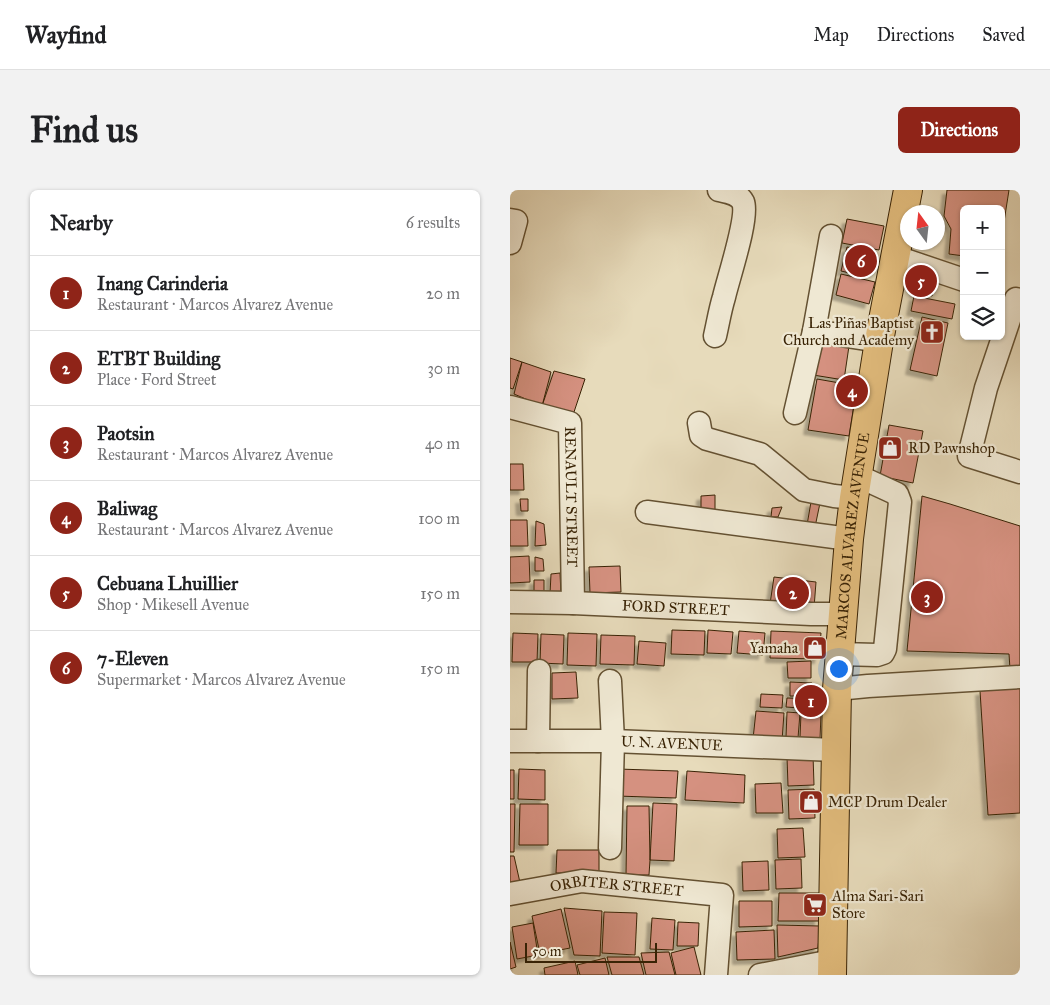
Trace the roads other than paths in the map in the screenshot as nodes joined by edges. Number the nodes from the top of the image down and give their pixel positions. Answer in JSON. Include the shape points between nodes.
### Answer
{"nodes":[{"id":1,"x":719,"y":190,"type":"edge"},
{"id":2,"x":908,"y":190,"type":"edge"},
{"id":3,"x":513,"y":220,"type":"edge"},
{"id":4,"x":831,"y":236,"type":"dead end"},
{"id":5,"x":510,"y":243,"type":"edge"},
{"id":6,"x":896,"y":257,"type":"junction"},
{"id":7,"x":960,"y":279,"type":"edge"},
{"id":8,"x":1012,"y":298,"type":"edge"},
{"id":9,"x":814,"y":331,"type":"junction"},
{"id":10,"x":715,"y":336,"type":"dead end"},
{"id":11,"x":880,"y":341,"type":"junction"},
{"id":12,"x":510,"y":407,"type":"edge"},
{"id":13,"x":794,"y":413,"type":"dead end"},
{"id":14,"x":699,"y":423,"type":"dead end"},
{"id":15,"x":1020,"y":472,"type":"edge"},
{"id":16,"x":856,"y":487,"type":"junction"},
{"id":17,"x":647,"y":512,"type":"dead end"},
{"id":18,"x":849,"y":539,"type":"junction"},
{"id":19,"x":510,"y":602,"type":"edge"},
{"id":20,"x":573,"y":603,"type":"junction"},
{"id":21,"x":842,"y":614,"type":"junction"},
{"id":22,"x":839,"y":654,"type":"junction"},
{"id":23,"x":539,"y":671,"type":"dead end"},
{"id":24,"x":1020,"y":677,"type":"edge"},
{"id":25,"x":610,"y":681,"type":"dead end"},
{"id":26,"x":837,"y":689,"type":"junction"},
{"id":27,"x":510,"y":741,"type":"edge"},
{"id":28,"x":538,"y":741,"type":"junction"},
{"id":29,"x":613,"y":741,"type":"junction"},
{"id":30,"x":835,"y":750,"type":"junction"},
{"id":31,"x":610,"y":848,"type":"dead end"},
{"id":32,"x":510,"y":894,"type":"edge"},
{"id":33,"x":832,"y":968,"type":"edge"},
{"id":34,"x":716,"y":975,"type":"edge"},
{"id":35,"x":760,"y":975,"type":"edge"}],
"edges":[{"from":1,"to":10,"type":"street","via":[[734,194],[742,201],[745,212]]},
{"from":2,"to":6,"type":"main road","name":"MARCOS ALVAREZ AVENUE"},
{"from":3,"to":5,"type":"street"},
{"from":4,"to":9,"type":"street"},
{"from":6,"to":7,"type":"street"},
{"from":6,"to":11,"type":"main road","name":"MARCOS ALVAREZ AVENUE"},
{"from":8,"to":15,"type":"street","via":[[969,456]]},
{"from":9,"to":11,"type":"street"},
{"from":9,"to":13,"type":"street"},
{"from":11,"to":16,"type":"main road","name":"MARCOS ALVAREZ AVENUE"},
{"from":12,"to":20,"type":"street","name":"RENAULT STREET","via":[[570,423]]},
{"from":14,"to":16,"type":"street","via":[[702,435],[707,439],[760,454],[804,490],[834,496]]},
{"from":16,"to":18,"type":"main road","name":"MARCOS ALVAREZ AVENUE"},
{"from":16,"to":22,"type":"street","via":[[896,494],[900,502],[885,649],[878,655]]},
{"from":17,"to":18,"type":"street"},
{"from":18,"to":21,"type":"main road","name":"MARCOS ALVAREZ AVENUE"},
{"from":19,"to":20,"type":"street","name":"FORD STREET"},
{"from":20,"to":21,"type":"street","name":"FORD STREET"},
{"from":21,"to":22,"type":"main road","name":"MARCOS ALVAREZ AVENUE"},
{"from":22,"to":26,"type":"main road","name":"MARCOS ALVAREZ AVENUE"},
{"from":23,"to":28,"type":"street"},
{"from":24,"to":26,"type":"street"},
{"from":25,"to":29,"type":"street"},
{"from":26,"to":30,"type":"main road","name":"MARCOS ALVAREZ AVENUE"},
{"from":27,"to":28,"type":"street","name":"U. N. AVENUE"},
{"from":28,"to":29,"type":"street","name":"U. N. AVENUE"},
{"from":29,"to":30,"type":"street","name":"U. N. AVENUE"},
{"from":29,"to":31,"type":"street"},
{"from":30,"to":33,"type":"main road","name":"MARCOS ALVAREZ AVENUE"},
{"from":32,"to":34,"type":"street","name":"ORBITER STREET","via":[[582,881],[722,895]]},
{"from":33,"to":35,"type":"street"}]}
